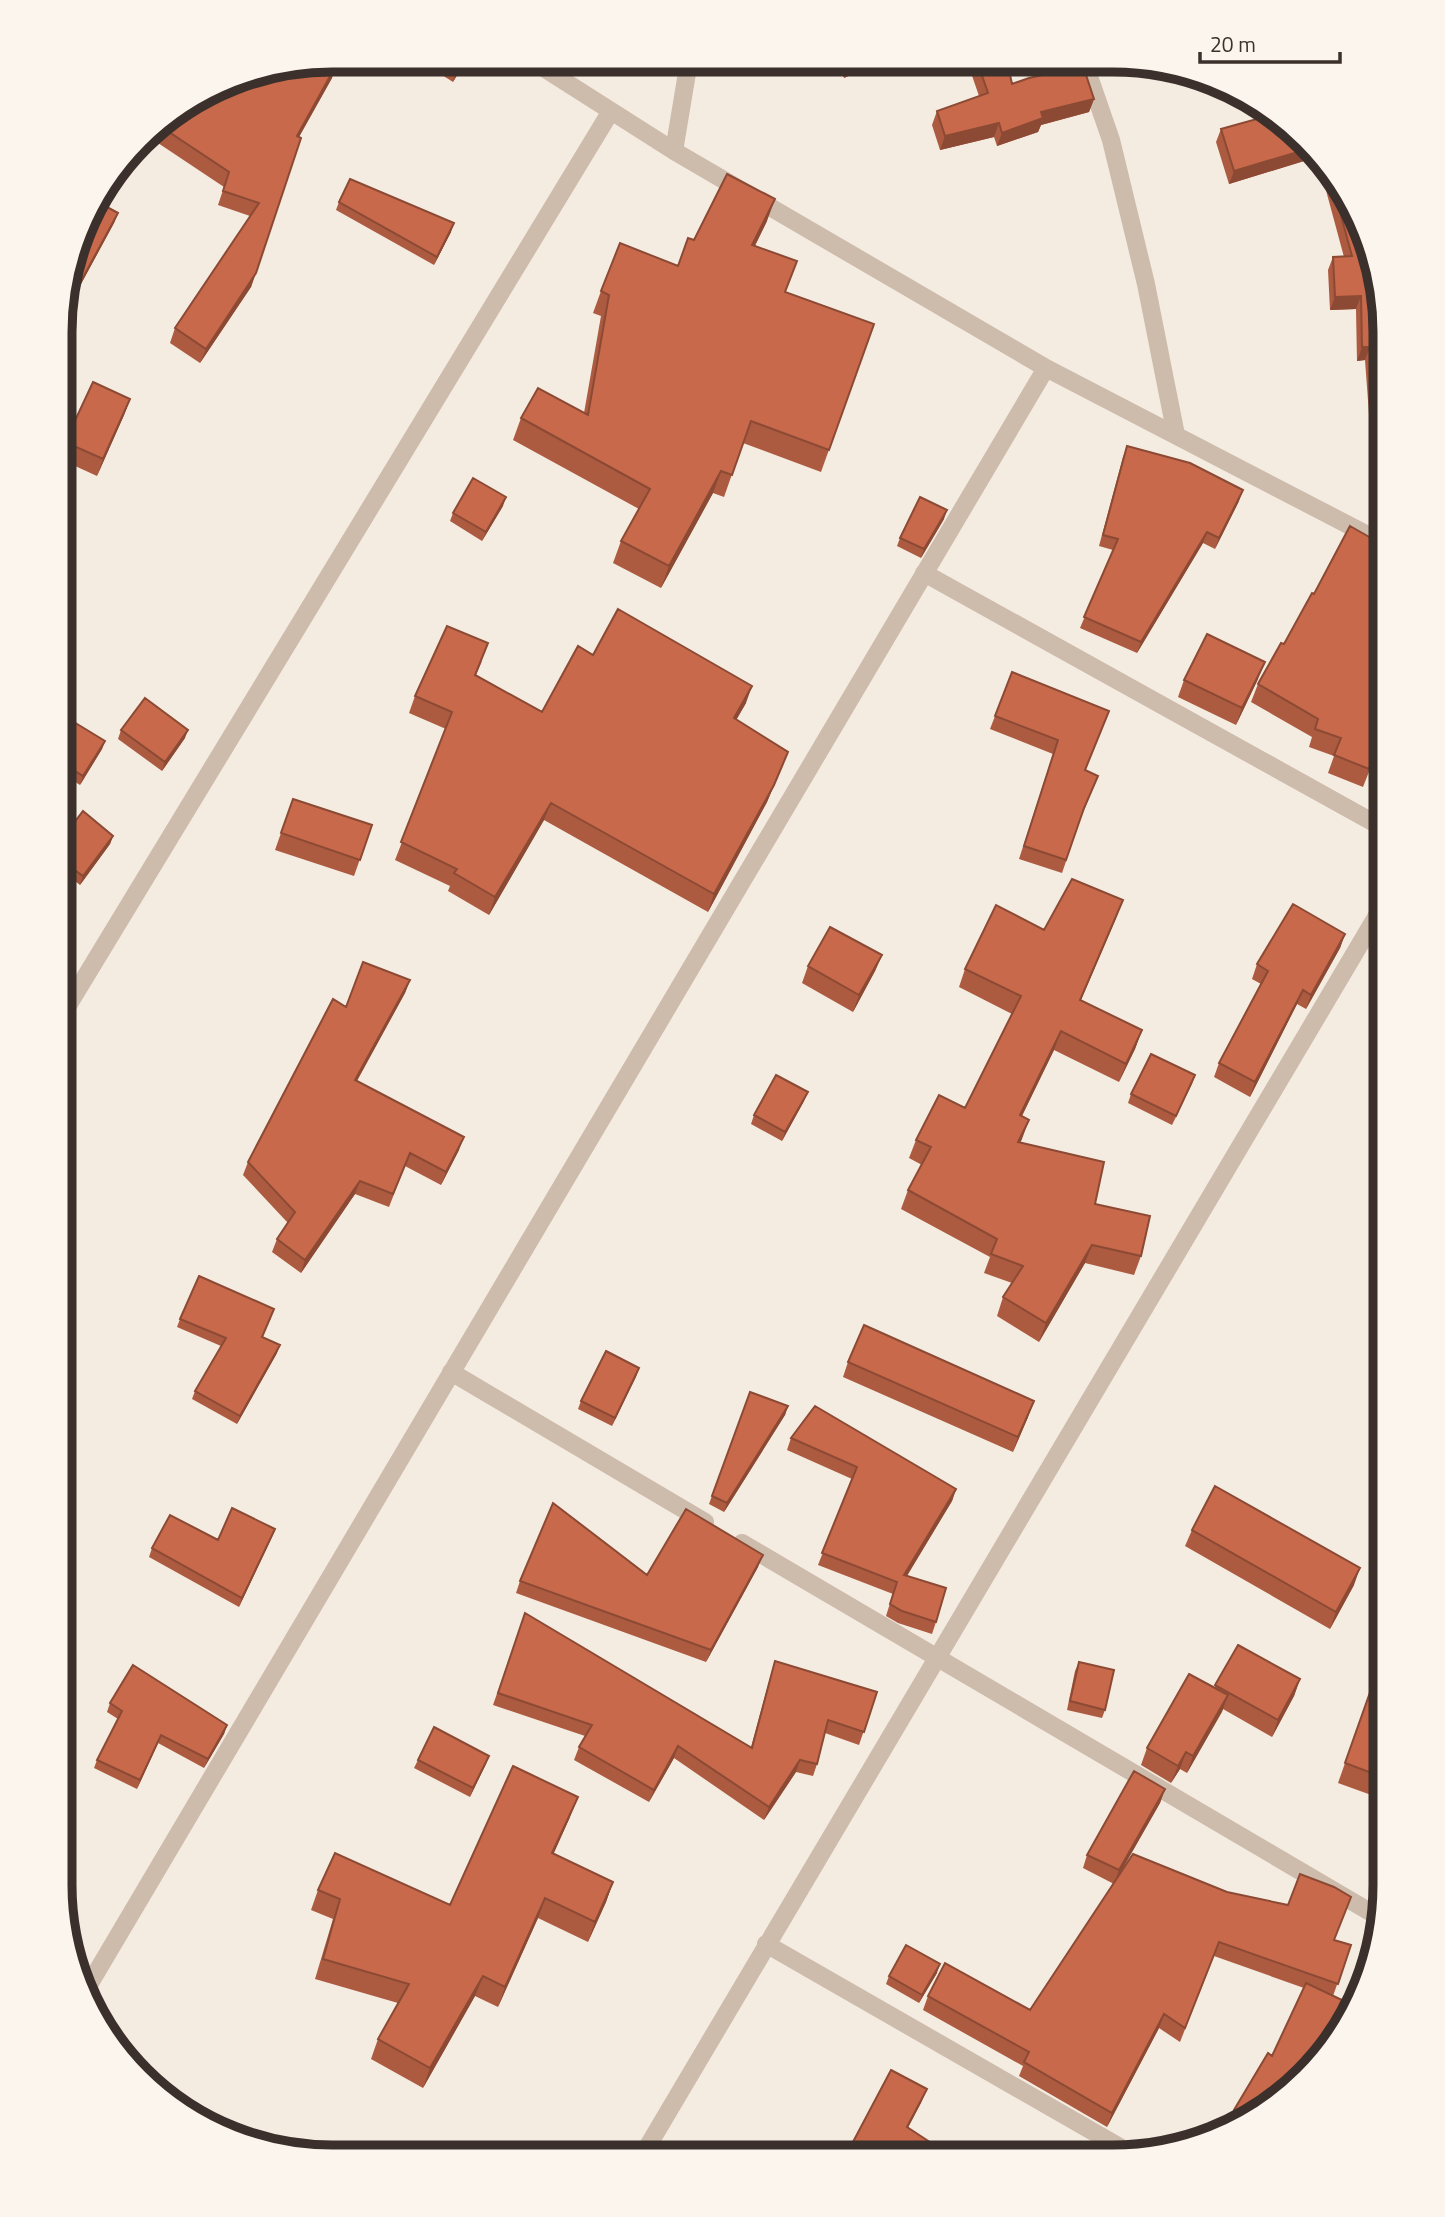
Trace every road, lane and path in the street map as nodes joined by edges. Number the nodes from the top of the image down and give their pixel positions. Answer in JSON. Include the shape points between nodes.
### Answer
{"nodes":[{"id":1,"x":550,"y":72,"type":"edge"},
{"id":2,"x":687,"y":72,"type":"edge"},
{"id":3,"x":1087,"y":72,"type":"edge"},
{"id":4,"x":611,"y":111,"type":"junction"},
{"id":5,"x":674,"y":151,"type":"junction"},
{"id":6,"x":1046,"y":369,"type":"junction"},
{"id":7,"x":1176,"y":436,"type":"junction"},
{"id":8,"x":1373,"y":538,"type":"edge"},
{"id":9,"x":924,"y":573,"type":"junction"},
{"id":10,"x":1373,"y":822,"type":"edge"},
{"id":11,"x":1373,"y":922,"type":"edge"},
{"id":12,"x":72,"y":999,"type":"edge"},
{"id":13,"x":452,"y":1372,"type":"junction"},
{"id":14,"x":936,"y":1658,"type":"junction"},
{"id":15,"x":1372,"y":1913,"type":"edge"},
{"id":16,"x":766,"y":1944,"type":"junction"},
{"id":17,"x":91,"y":1982,"type":"edge"},
{"id":18,"x":648,"y":2145,"type":"edge"},
{"id":19,"x":1116,"y":2145,"type":"edge"}],
"edges":[{"from":1,"to":4,"type":"street"},
{"from":2,"to":5,"type":"street"},
{"from":3,"to":7,"type":"street","via":[[1111,140]]},
{"from":4,"to":5,"type":"street"},
{"from":4,"to":12,"type":"street"},
{"from":5,"to":6,"type":"street"},
{"from":6,"to":7,"type":"street"},
{"from":6,"to":9,"type":"street"},
{"from":7,"to":8,"type":"street"},
{"from":9,"to":10,"type":"street"},
{"from":9,"to":13,"type":"street"},
{"from":11,"to":14,"type":"street"},
{"from":13,"to":14,"type":"street"},
{"from":13,"to":17,"type":"street"},
{"from":14,"to":15,"type":"street"},
{"from":14,"to":16,"type":"street"},
{"from":16,"to":18,"type":"street"},
{"from":16,"to":19,"type":"street"}]}
